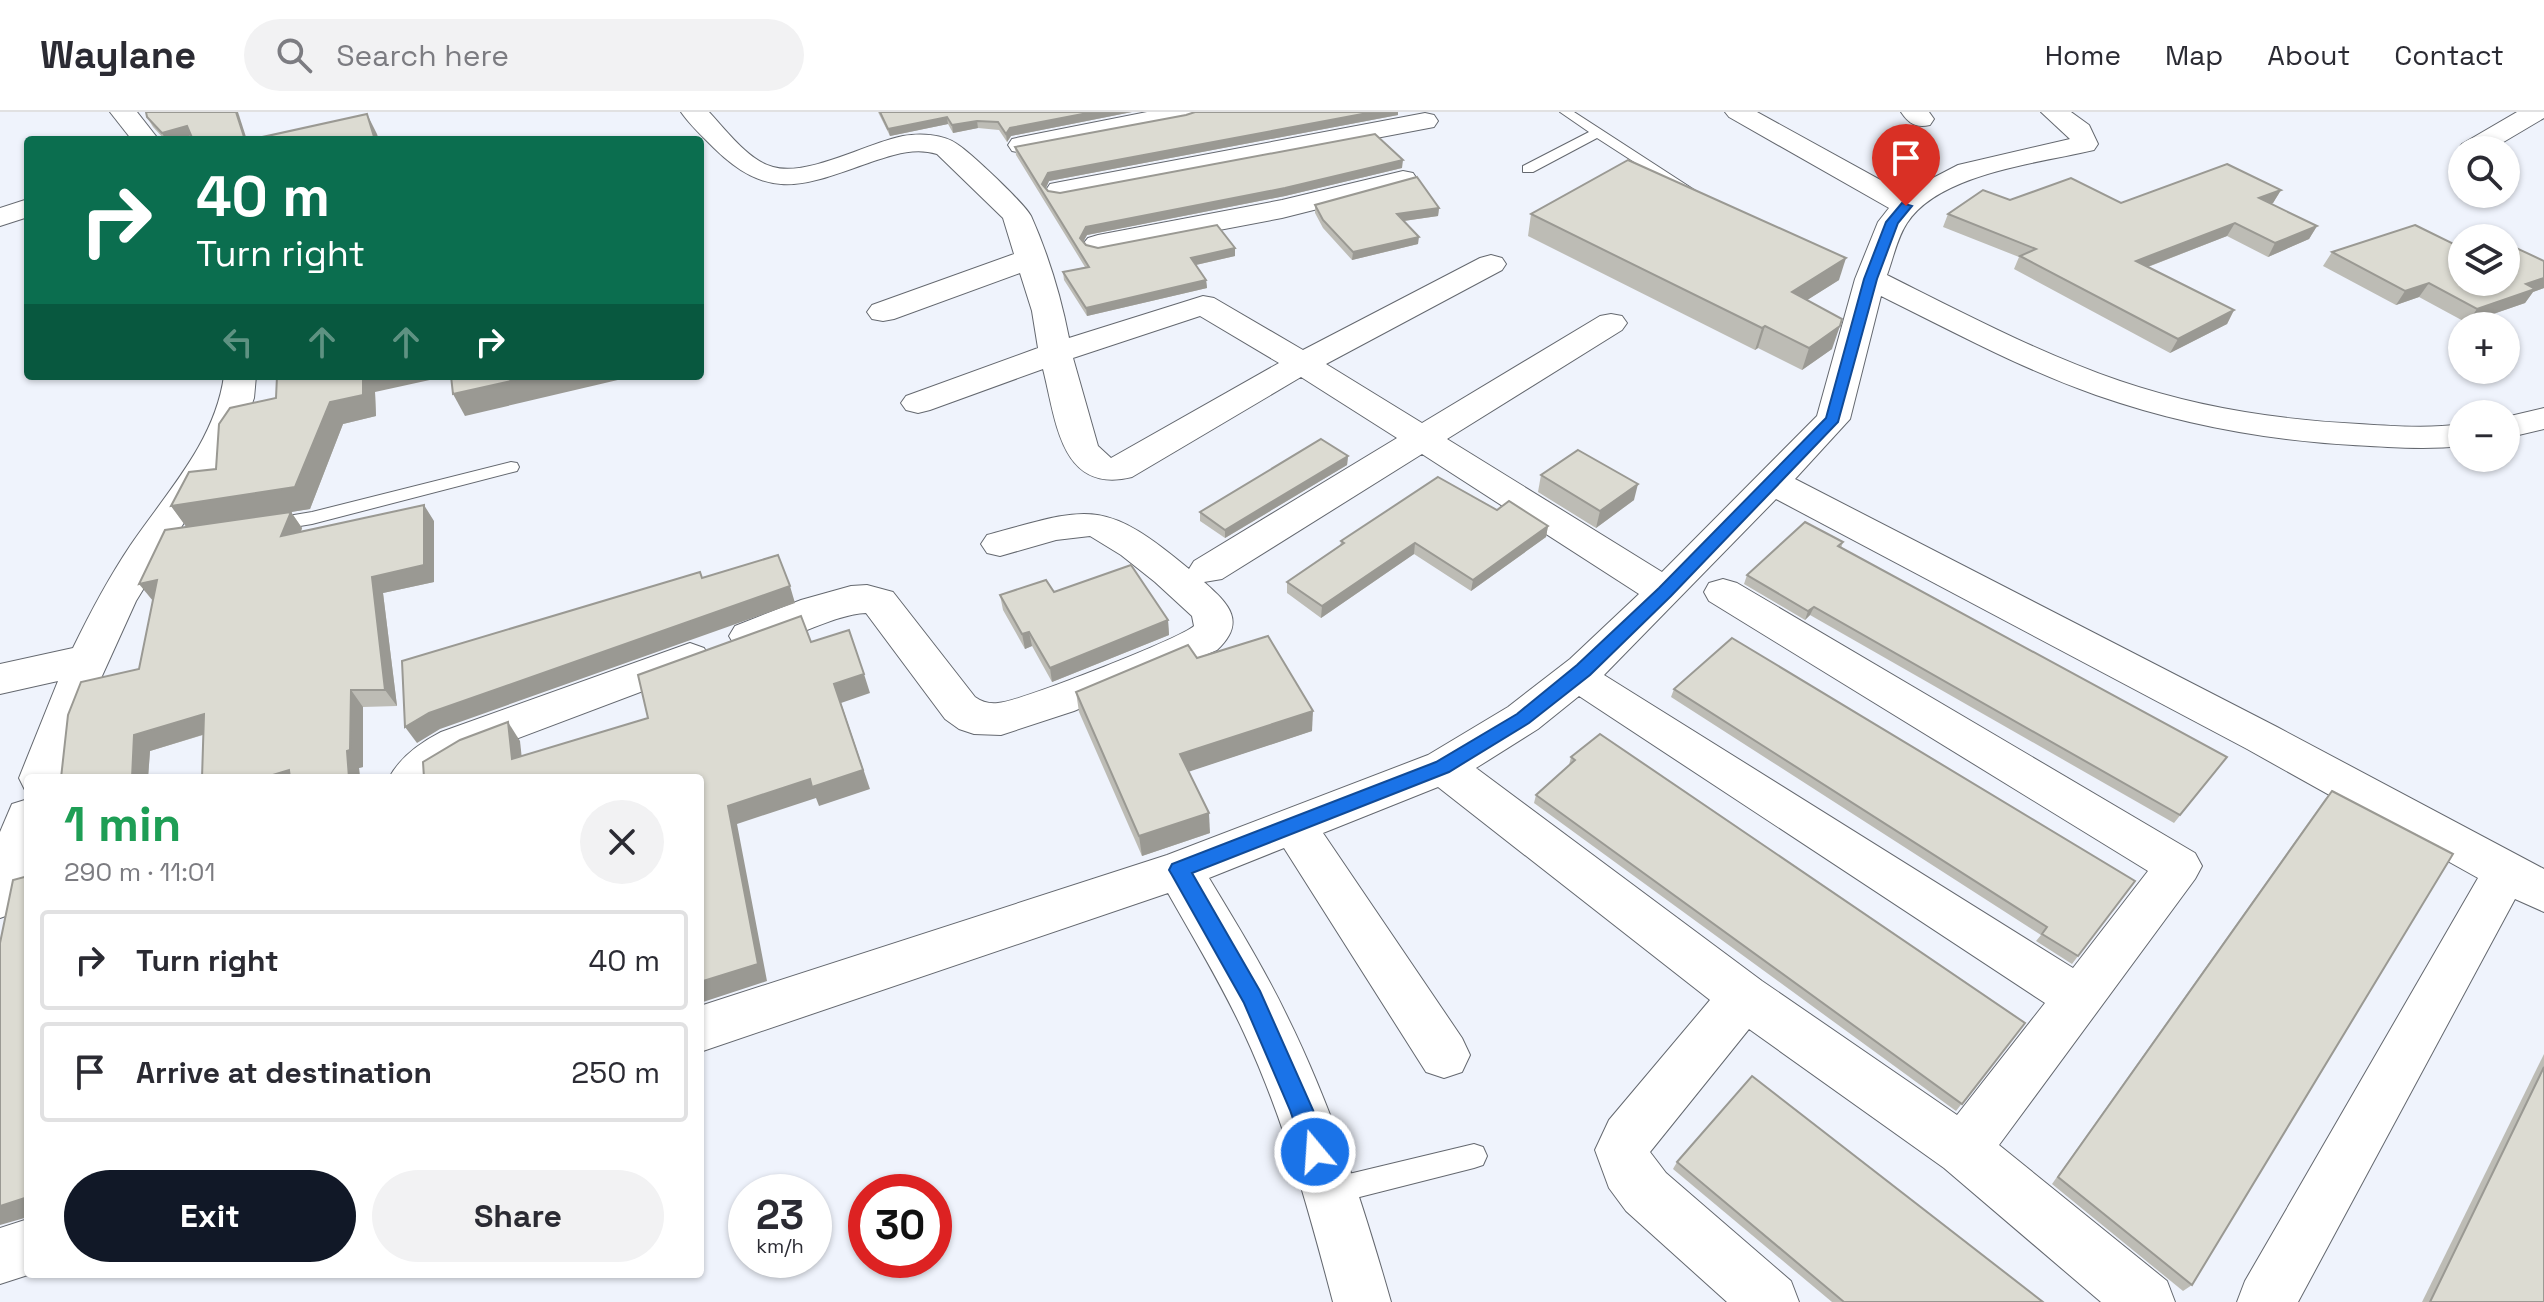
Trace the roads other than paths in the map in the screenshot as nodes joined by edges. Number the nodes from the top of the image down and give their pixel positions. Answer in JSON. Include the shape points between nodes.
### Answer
{"nodes":[{"id":1,"x":123,"y":112,"type":"edge"},
{"id":2,"x":694,"y":112,"type":"edge"},
{"id":3,"x":1566,"y":112,"type":"edge"},
{"id":4,"x":1738,"y":112,"type":"edge"},
{"id":5,"x":2054,"y":112,"type":"edge"},
{"id":6,"x":2536,"y":112,"type":"edge"},
{"id":7,"x":1204,"y":120,"type":"edge"},
{"id":8,"x":1425,"y":121,"type":"dead end"},
{"id":9,"x":1598,"y":132,"type":"junction"},
{"id":10,"x":143,"y":136,"type":"edge"},
{"id":11,"x":2495,"y":136,"type":"edge"},
{"id":12,"x":1021,"y":145,"type":"edge"},
{"id":13,"x":1528,"y":169,"type":"dead end"},
{"id":14,"x":1403,"y":179,"type":"edge"},
{"id":15,"x":1262,"y":183,"type":"junction"},
{"id":16,"x":1060,"y":190,"type":"edge"},
{"id":17,"x":1702,"y":199,"type":"edge"},
{"id":18,"x":1906,"y":206,"type":"junction"},
{"id":19,"x":24,"y":209,"type":"edge"},
{"id":20,"x":0,"y":217,"type":"edge"},
{"id":21,"x":1098,"y":244,"type":"edge"},
{"id":22,"x":1032,"y":258,"type":"junction"},
{"id":23,"x":1491,"y":264,"type":"dead end"},
{"id":24,"x":1870,"y":279,"type":"junction"},
{"id":25,"x":883,"y":312,"type":"dead end"},
{"id":26,"x":1611,"y":323,"type":"dead end"},
{"id":27,"x":1055,"y":353,"type":"junction"},
{"id":28,"x":1302,"y":363,"type":"junction"},
{"id":29,"x":240,"y":380,"type":"edge"},
{"id":30,"x":918,"y":403,"type":"dead end"},
{"id":31,"x":2544,"y":418,"type":"edge"},
{"id":32,"x":2520,"y":424,"type":"edge"},
{"id":33,"x":2448,"y":435,"type":"edge"},
{"id":34,"x":1421,"y":440,"type":"junction"},
{"id":35,"x":511,"y":467,"type":"dead end"},
{"id":36,"x":1784,"y":488,"type":"dead end"},
{"id":37,"x":254,"y":528,"type":"edge"},
{"id":38,"x":1000,"y":544,"type":"dead end"},
{"id":39,"x":1208,"y":570,"type":"dead end"},
{"id":40,"x":1665,"y":592,"type":"junction"},
{"id":41,"x":1723,"y":592,"type":"dead end"},
{"id":42,"x":87,"y":660,"type":"junction"},
{"id":43,"x":0,"y":679,"type":"edge"},
{"id":44,"x":1595,"y":687,"type":"dead end"},
{"id":45,"x":1443,"y":767,"type":"junction"},
{"id":46,"x":43,"y":774,"type":"edge"},
{"id":47,"x":415,"y":774,"type":"edge"},
{"id":48,"x":1294,"y":826,"type":"junction"},
{"id":49,"x":24,"y":829,"type":"edge"},
{"id":50,"x":1179,"y":870,"type":"junction"},
{"id":51,"x":2525,"y":882,"type":"edge"},
{"id":52,"x":0,"y":898,"type":"edge"},
{"id":53,"x":1744,"y":997,"type":"junction"},
{"id":54,"x":2080,"y":999,"type":"junction"},
{"id":55,"x":704,"y":1028,"type":"edge"},
{"id":56,"x":1444,"y":1055,"type":"dead end"},
{"id":57,"x":1963,"y":1150,"type":"junction"},
{"id":58,"x":1474,"y":1156,"type":"dead end"},
{"id":59,"x":1328,"y":1192,"type":"junction"},
{"id":60,"x":24,"y":1248,"type":"edge"},
{"id":61,"x":0,"y":1256,"type":"edge"},
{"id":62,"x":1362,"y":1302,"type":"edge"},
{"id":63,"x":1770,"y":1302,"type":"edge"},
{"id":64,"x":2146,"y":1302,"type":"edge"},
{"id":65,"x":2266,"y":1302,"type":"edge"}],
"edges":[{"from":1,"to":10,"type":"street"},
{"from":2,"to":22,"type":"street","via":[[753,167],[771,176],[793,176],[904,145],[941,145],[1016,215]]},
{"from":3,"to":9,"type":"lane"},
{"from":4,"to":18,"type":"street"},
{"from":5,"to":18,"type":"street","via":[[2080,131],[2085,144],[1968,171]]},
{"from":6,"to":11,"type":"street"},
{"from":7,"to":12,"type":"street"},
{"from":7,"to":15,"type":"street"},
{"from":8,"to":15,"type":"street"},
{"from":9,"to":13,"type":"lane"},
{"from":9,"to":17,"type":"lane"},
{"from":14,"to":15,"type":"street"},
{"from":15,"to":16,"type":"street"},
{"from":15,"to":21,"type":"street"},
{"from":18,"to":24,"type":"street","via":[[1892,222]]},
{"from":19,"to":20,"type":"street"},
{"from":22,"to":25,"type":"street"},
{"from":22,"to":27,"type":"street"},
{"from":23,"to":28,"type":"street"},
{"from":24,"to":33,"type":"street","via":[[2045,364],[2153,401],[2289,430]]},
{"from":24,"to":40,"type":"street","via":[[1833,419]]},
{"from":26,"to":34,"type":"street"},
{"from":27,"to":28,"type":"street","via":[[1203,305]]},
{"from":27,"to":28,"type":"street","via":[[1081,448],[1095,465],[1108,470],[1119,469]]},
{"from":27,"to":30,"type":"street"},
{"from":28,"to":34,"type":"street"},
{"from":29,"to":42,"type":"street","via":[[236,404],[167,540],[131,575]]},
{"from":31,"to":32,"type":"street"},
{"from":34,"to":39,"type":"street"},
{"from":34,"to":40,"type":"street"},
{"from":35,"to":37,"type":"lane"},
{"from":36,"to":51,"type":"street"},
{"from":38,"to":47,"type":"street","via":[[1070,526],[1099,526],[1166,569],[1207,609],[1214,630],[1203,640],[1059,700],[987,720],[960,708],[879,602],[870,597],[851,599],[456,744]]},
{"from":40,"to":45,"type":"street","via":[[1584,670],[1523,718]]},
{"from":41,"to":54,"type":"street","via":[[2179,866]]},
{"from":42,"to":43,"type":"street"},
{"from":42,"to":46,"type":"street"},
{"from":44,"to":54,"type":"street"},
{"from":45,"to":48,"type":"street"},
{"from":45,"to":53,"type":"street"},
{"from":48,"to":50,"type":"street"},
{"from":48,"to":56,"type":"street"},
{"from":49,"to":52,"type":"street"},
{"from":50,"to":55,"type":"street"},
{"from":50,"to":59,"type":"street","via":[[1253,998],[1301,1110]]},
{"from":51,"to":65,"type":"street"},
{"from":53,"to":57,"type":"street"},
{"from":53,"to":63,"type":"street","via":[[1622,1150],[1628,1169],[1646,1192]]},
{"from":54,"to":57,"type":"street"},
{"from":57,"to":64,"type":"street"},
{"from":58,"to":59,"type":"lane"},
{"from":59,"to":62,"type":"street"},
{"from":60,"to":61,"type":"street"}]}
